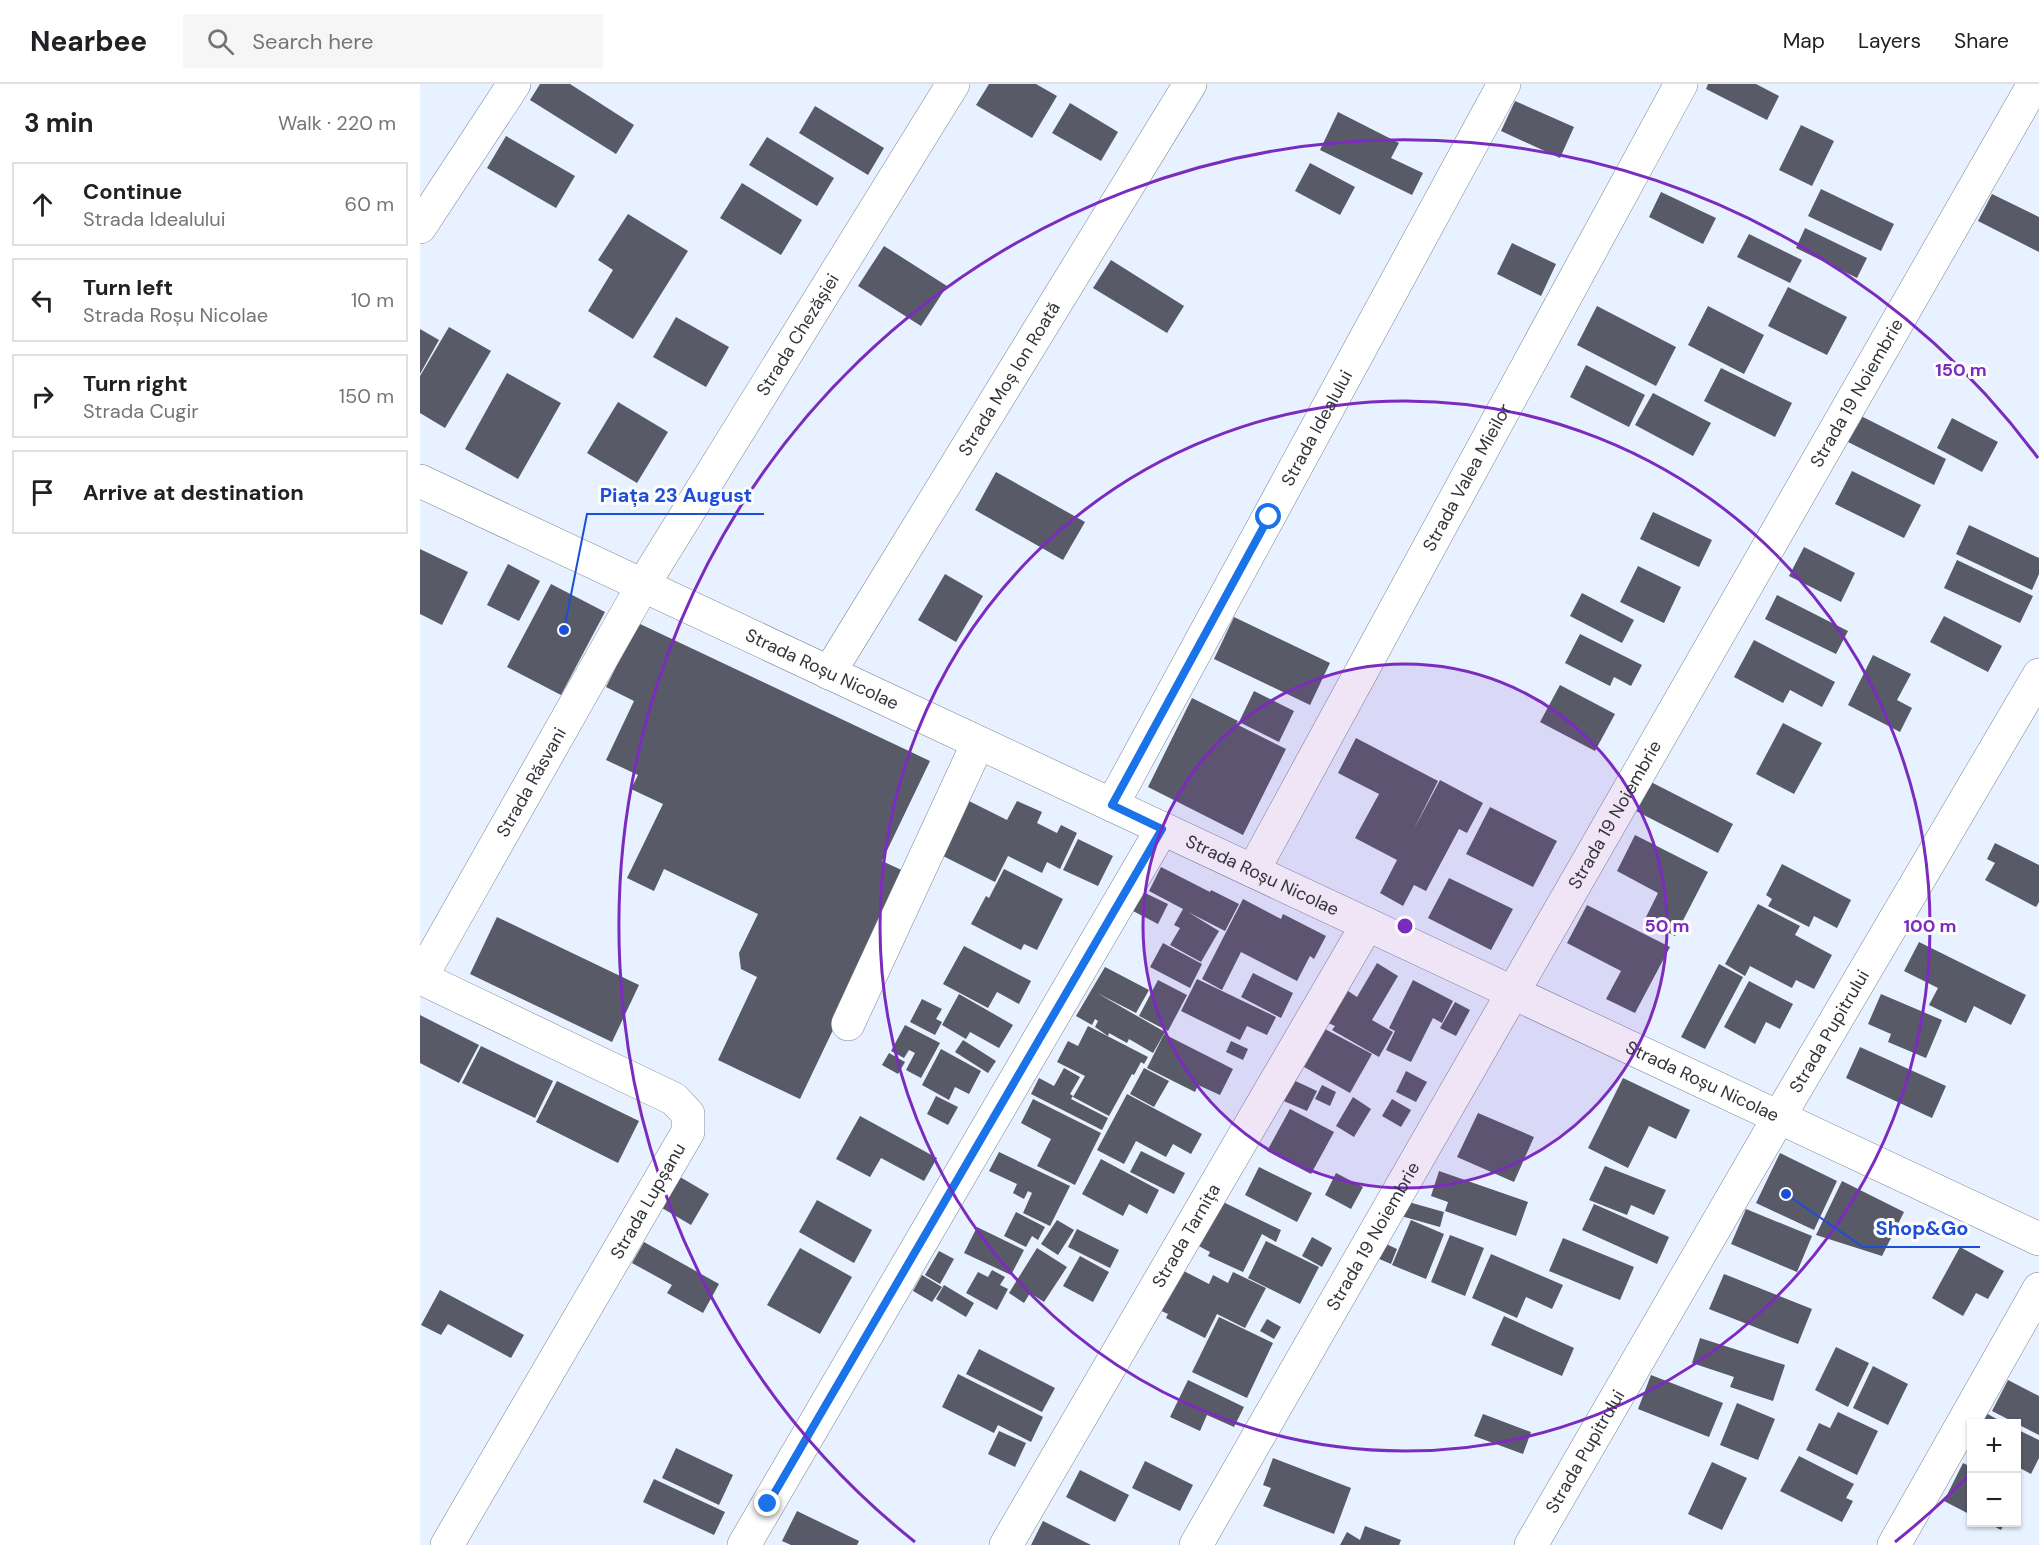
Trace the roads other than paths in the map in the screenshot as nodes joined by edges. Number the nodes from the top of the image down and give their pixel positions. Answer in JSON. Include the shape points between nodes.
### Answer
{"nodes":[{"id":1,"x":514,"y":84,"type":"edge"},
{"id":2,"x":953,"y":84,"type":"edge"},
{"id":3,"x":1190,"y":84,"type":"edge"},
{"id":4,"x":1504,"y":84,"type":"edge"},
{"id":5,"x":1681,"y":84,"type":"edge"},
{"id":6,"x":2034,"y":84,"type":"edge"},
{"id":7,"x":420,"y":227,"type":"edge"},
{"id":8,"x":420,"y":482,"type":"edge"},
{"id":9,"x":643,"y":585,"type":"junction"},
{"id":10,"x":829,"y":673,"type":"junction"},
{"id":11,"x":2039,"y":675,"type":"edge"},
{"id":12,"x":978,"y":743,"type":"junction"},
{"id":13,"x":1112,"y":805,"type":"junction"},
{"id":14,"x":1162,"y":829,"type":"junction"},
{"id":15,"x":1253,"y":871,"type":"junction"},
{"id":16,"x":1367,"y":925,"type":"junction"},
{"id":17,"x":420,"y":979,"type":"edge"},
{"id":18,"x":1513,"y":993,"type":"junction"},
{"id":19,"x":848,"y":1024,"type":"dead end"},
{"id":20,"x":1779,"y":1117,"type":"junction"},
{"id":21,"x":2039,"y":1239,"type":"edge"},
{"id":22,"x":2039,"y":1289,"type":"edge"},
{"id":23,"x":447,"y":1545,"type":"edge"},
{"id":24,"x":744,"y":1545,"type":"edge"},
{"id":25,"x":1006,"y":1545,"type":"edge"},
{"id":26,"x":1196,"y":1545,"type":"edge"},
{"id":27,"x":1531,"y":1545,"type":"edge"},
{"id":28,"x":1894,"y":1545,"type":"edge"}],
"edges":[{"from":1,"to":7,"type":"street"},
{"from":2,"to":9,"type":"street","name":"Strada Chezășiei"},
{"from":3,"to":10,"type":"street","name":"Strada Moș Ion Roată"},
{"from":4,"to":13,"type":"street","name":"Strada Idealului"},
{"from":5,"to":15,"type":"street","name":"Strada Valea Mieilor"},
{"from":6,"to":18,"type":"street","name":"Strada 19 Noiembrie"},
{"from":8,"to":9,"type":"street","name":"Strada Roșu Nicolae"},
{"from":9,"to":10,"type":"street","name":"Strada Roșu Nicolae"},
{"from":9,"to":17,"type":"street","name":"Strada Răsvani"},
{"from":10,"to":12,"type":"street","name":"Strada Roșu Nicolae"},
{"from":11,"to":20,"type":"street","name":"Strada Pupitrului"},
{"from":12,"to":13,"type":"street","name":"Strada Roșu Nicolae"},
{"from":12,"to":19,"type":"street"},
{"from":13,"to":14,"type":"street","name":"Strada Roșu Nicolae"},
{"from":14,"to":15,"type":"street","name":"Strada Roșu Nicolae"},
{"from":14,"to":24,"type":"street"},
{"from":15,"to":16,"type":"street","name":"Strada Roșu Nicolae"},
{"from":16,"to":18,"type":"street","name":"Strada Roșu Nicolae"},
{"from":16,"to":25,"type":"street","name":"Strada Tarnița"},
{"from":17,"to":23,"type":"street","name":"Strada Lupșanu","via":[[674,1099],[688,1114],[687,1132]]},
{"from":18,"to":20,"type":"street","name":"Strada Roșu Nicolae"},
{"from":18,"to":26,"type":"street","name":"Strada 19 Noiembrie"},
{"from":20,"to":21,"type":"street","name":"Strada Roșu Nicolae"},
{"from":20,"to":27,"type":"street","name":"Strada Pupitrului"},
{"from":22,"to":28,"type":"street"}]}
